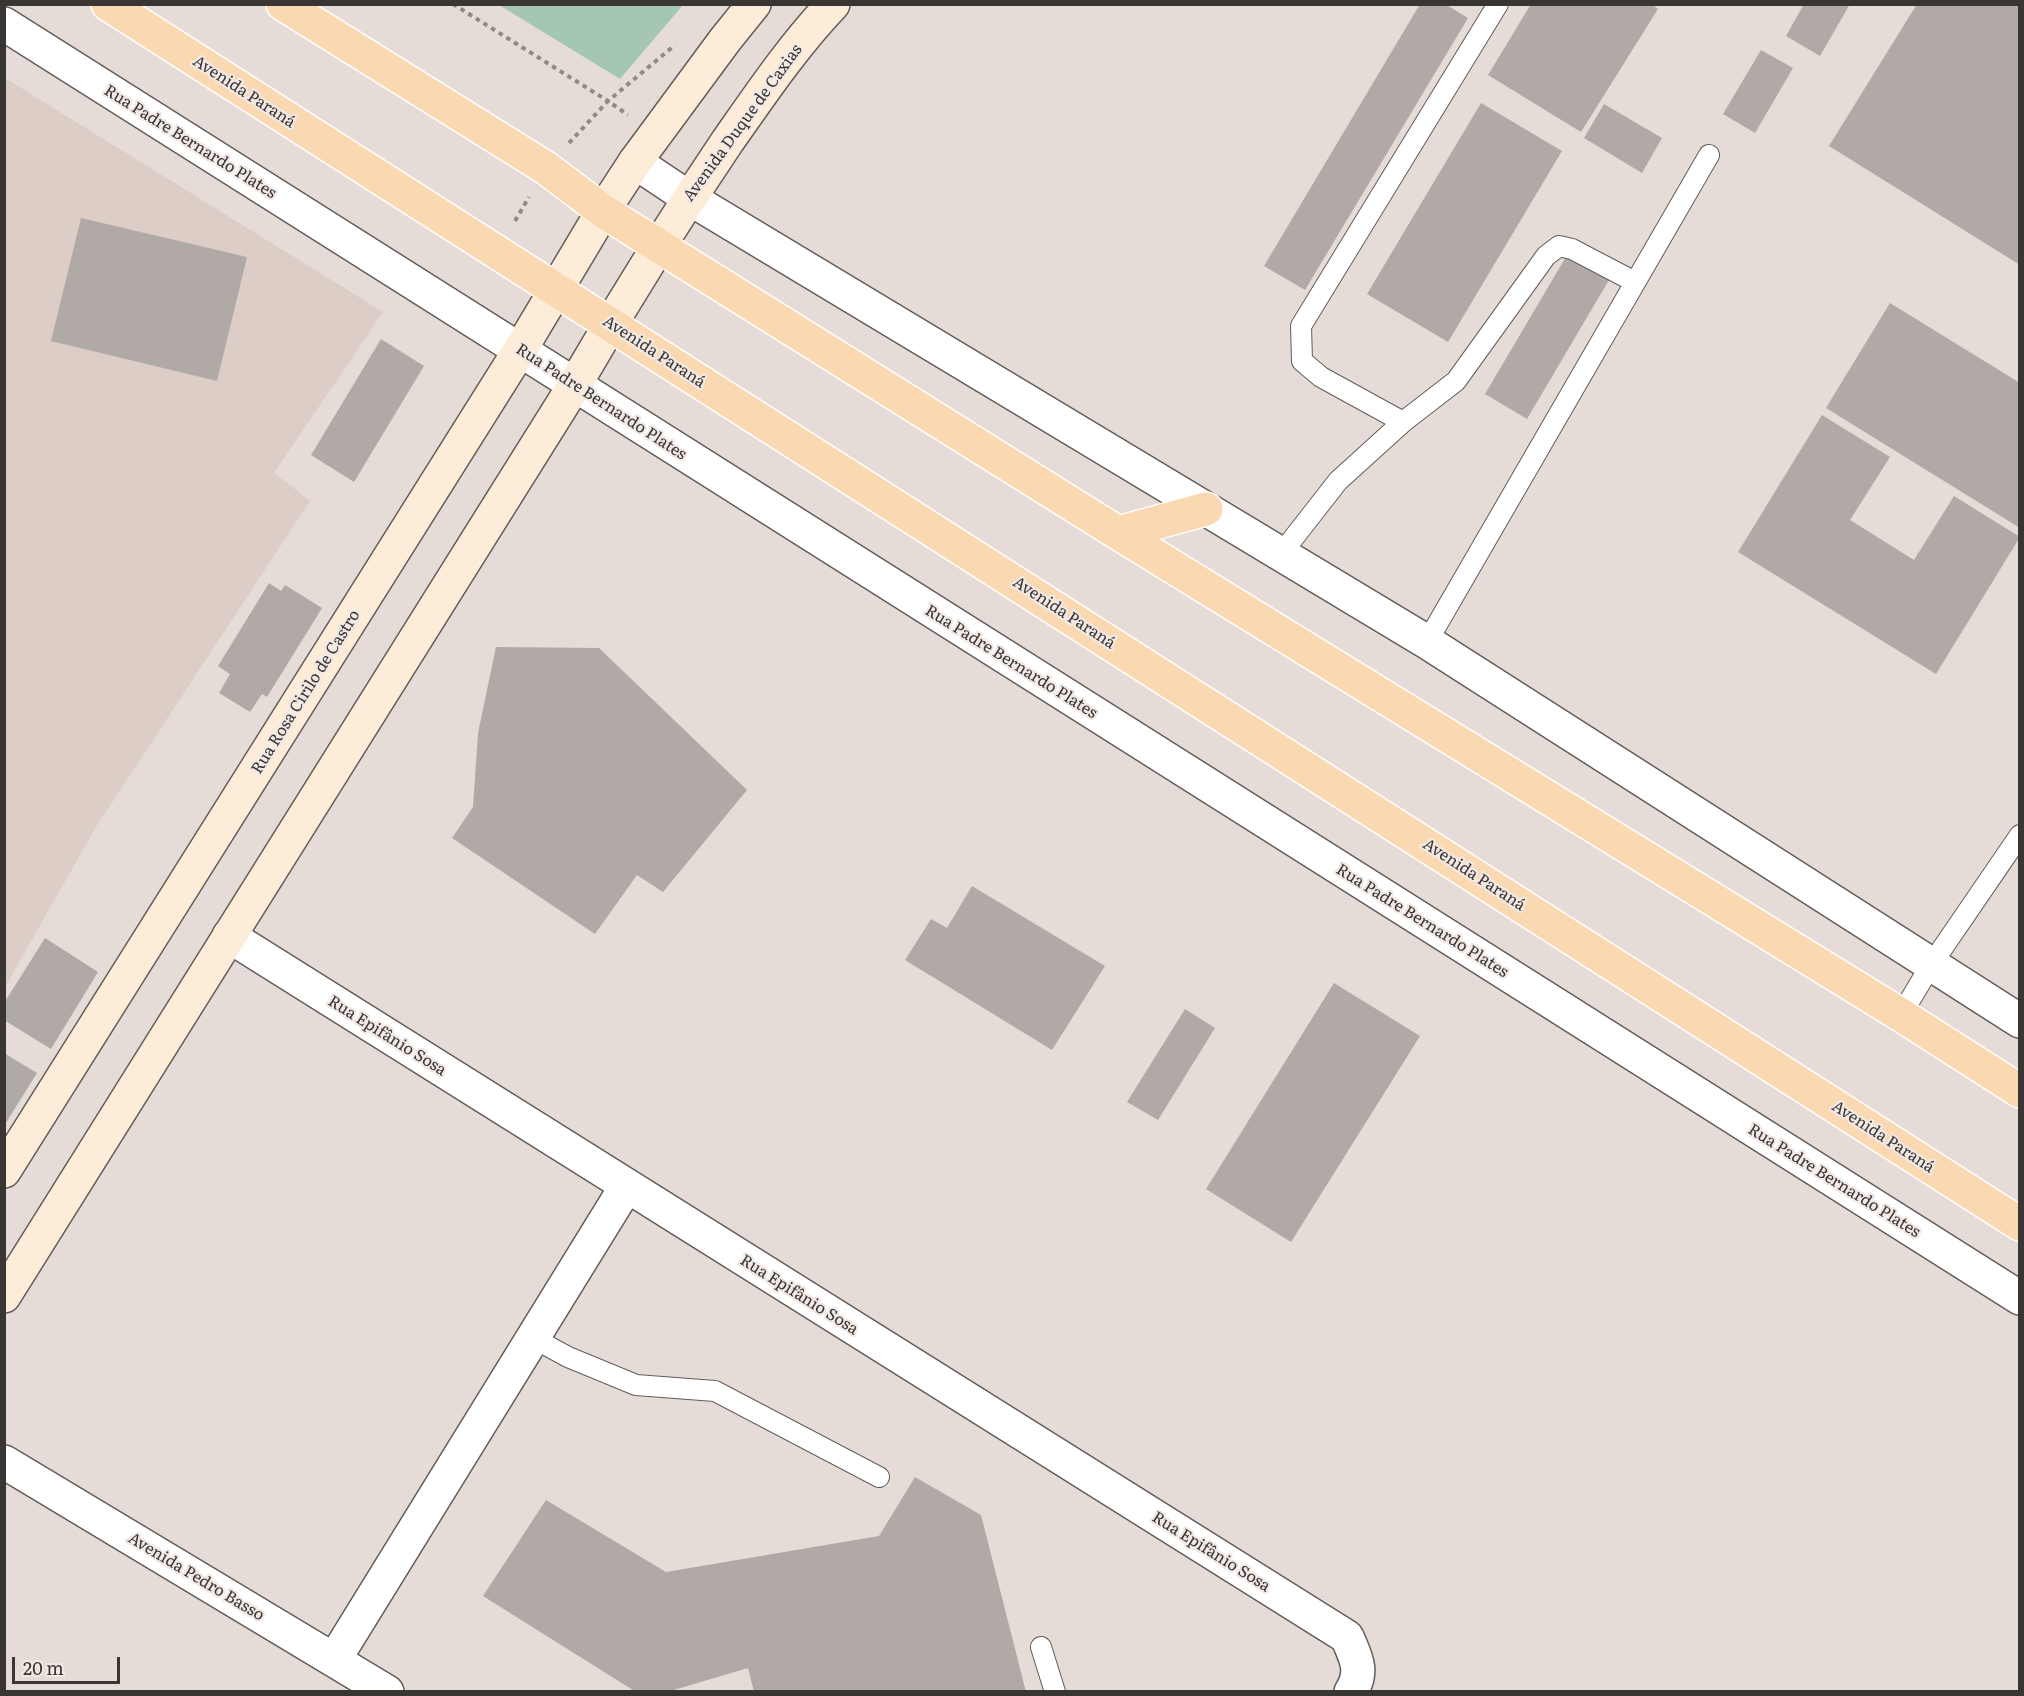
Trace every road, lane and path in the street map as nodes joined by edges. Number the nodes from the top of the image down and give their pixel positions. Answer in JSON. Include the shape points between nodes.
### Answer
{"nodes":[{"id":1,"x":108,"y":4,"type":"edge"},
{"id":2,"x":283,"y":4,"type":"edge"},
{"id":3,"x":453,"y":4,"type":"edge"},
{"id":4,"x":754,"y":4,"type":"edge"},
{"id":5,"x":832,"y":4,"type":"edge"},
{"id":6,"x":1498,"y":4,"type":"edge"},
{"id":7,"x":4,"y":24,"type":"edge"},
{"id":8,"x":678,"y":43,"type":"dead end"},
{"id":9,"x":1709,"y":155,"type":"dead end"},
{"id":10,"x":635,"y":162,"type":"junction"},
{"id":11,"x":689,"y":198,"type":"junction"},
{"id":12,"x":603,"y":211,"type":"junction"},
{"id":13,"x":658,"y":245,"type":"junction"},
{"id":14,"x":1635,"y":282,"type":"junction"},
{"id":15,"x":556,"y":289,"type":"junction"},
{"id":16,"x":610,"y":324,"type":"junction"},
{"id":17,"x":520,"y":351,"type":"junction"},
{"id":18,"x":574,"y":386,"type":"junction"},
{"id":19,"x":1402,"y":422,"type":"junction"},
{"id":20,"x":1206,"y":509,"type":"junction"},
{"id":21,"x":1118,"y":533,"type":"junction"},
{"id":22,"x":1281,"y":554,"type":"junction"},
{"id":23,"x":1426,"y":642,"type":"junction"},
{"id":24,"x":2019,"y":835,"type":"edge"},
{"id":25,"x":230,"y":936,"type":"junction"},
{"id":26,"x":1931,"y":965,"type":"junction"},
{"id":27,"x":1901,"y":1015,"type":"junction"},
{"id":28,"x":2019,"y":1021,"type":"edge"},
{"id":29,"x":2019,"y":1091,"type":"edge"},
{"id":30,"x":4,"y":1171,"type":"edge"},
{"id":31,"x":626,"y":1186,"type":"junction"},
{"id":32,"x":2019,"y":1224,"type":"edge"},
{"id":33,"x":4,"y":1296,"type":"edge"},
{"id":34,"x":2019,"y":1298,"type":"edge"},
{"id":35,"x":533,"y":1338,"type":"junction"},
{"id":36,"x":4,"y":1462,"type":"edge"},
{"id":37,"x":879,"y":1477,"type":"dead end"},
{"id":38,"x":1041,"y":1647,"type":"dead end"},
{"id":39,"x":334,"y":1660,"type":"junction"},
{"id":40,"x":1354,"y":1676,"type":"edge"},
{"id":41,"x":387,"y":1692,"type":"edge"},
{"id":42,"x":1055,"y":1692,"type":"edge"}],
"edges":[{"from":1,"to":15,"type":"main road","name":"Avenida Paraná"},
{"from":2,"to":12,"type":"main road","via":[[546,168]]},
{"from":3,"to":8,"type":"path","via":[[608,100]]},
{"from":4,"to":10,"type":"main road"},
{"from":5,"to":11,"type":"main road","name":"Avenida Duque de Caxias","via":[[755,102]]},
{"from":6,"to":19,"type":"lane","via":[[1301,326],[1302,361],[1321,377]]},
{"from":7,"to":17,"type":"street","name":"Rua Padre Bernardo Plates"},
{"from":9,"to":14,"type":"lane"},
{"from":10,"to":11,"type":"street"},
{"from":10,"to":12,"type":"main road"},
{"from":11,"to":13,"type":"main road","name":"Avenida Duque de Caxias"},
{"from":11,"to":20,"type":"street"},
{"from":12,"to":13,"type":"main road"},
{"from":12,"to":15,"type":"main road","name":"Rua Rosa Cirilo de Castro"},
{"from":13,"to":16,"type":"main road","name":"Avenida Duque de Caxias"},
{"from":13,"to":21,"type":"main road"},
{"from":14,"to":19,"type":"lane","via":[[1559,246],[1546,256],[1456,381]]},
{"from":14,"to":23,"type":"lane"},
{"from":15,"to":16,"type":"main road","name":"Avenida Paraná"},
{"from":15,"to":17,"type":"main road","name":"Rua Rosa Cirilo de Castro"},
{"from":16,"to":18,"type":"main road","name":"Avenida Duque de Caxias"},
{"from":16,"to":32,"type":"main road","name":"Avenida Paraná"},
{"from":17,"to":18,"type":"street","name":"Rua Padre Bernardo Plates"},
{"from":17,"to":30,"type":"main road","name":"Rua Rosa Cirilo de Castro"},
{"from":18,"to":25,"type":"main road","name":"Avenida Duque de Caxias"},
{"from":18,"to":34,"type":"street","name":"Rua Padre Bernardo Plates"},
{"from":19,"to":22,"type":"lane","via":[[1338,480]]},
{"from":20,"to":21,"type":"main road"},
{"from":20,"to":22,"type":"street"},
{"from":21,"to":27,"type":"main road"},
{"from":22,"to":23,"type":"street"},
{"from":23,"to":26,"type":"street"},
{"from":24,"to":26,"type":"lane"},
{"from":25,"to":31,"type":"street","name":"Rua Epifânio Sosa"},
{"from":25,"to":33,"type":"main road","name":"Avenida Duque de Caxias"},
{"from":26,"to":27,"type":"lane"},
{"from":26,"to":28,"type":"street"},
{"from":27,"to":29,"type":"main road"},
{"from":31,"to":35,"type":"street"},
{"from":31,"to":40,"type":"street","name":"Rua Epifânio Sosa","via":[[1347,1637]]},
{"from":35,"to":37,"type":"lane","via":[[636,1385],[715,1391]]},
{"from":35,"to":39,"type":"street"},
{"from":36,"to":39,"type":"street","name":"Avenida Pedro Basso"},
{"from":38,"to":42,"type":"lane"},
{"from":39,"to":41,"type":"street","name":"Avenida Pedro Basso"}]}
